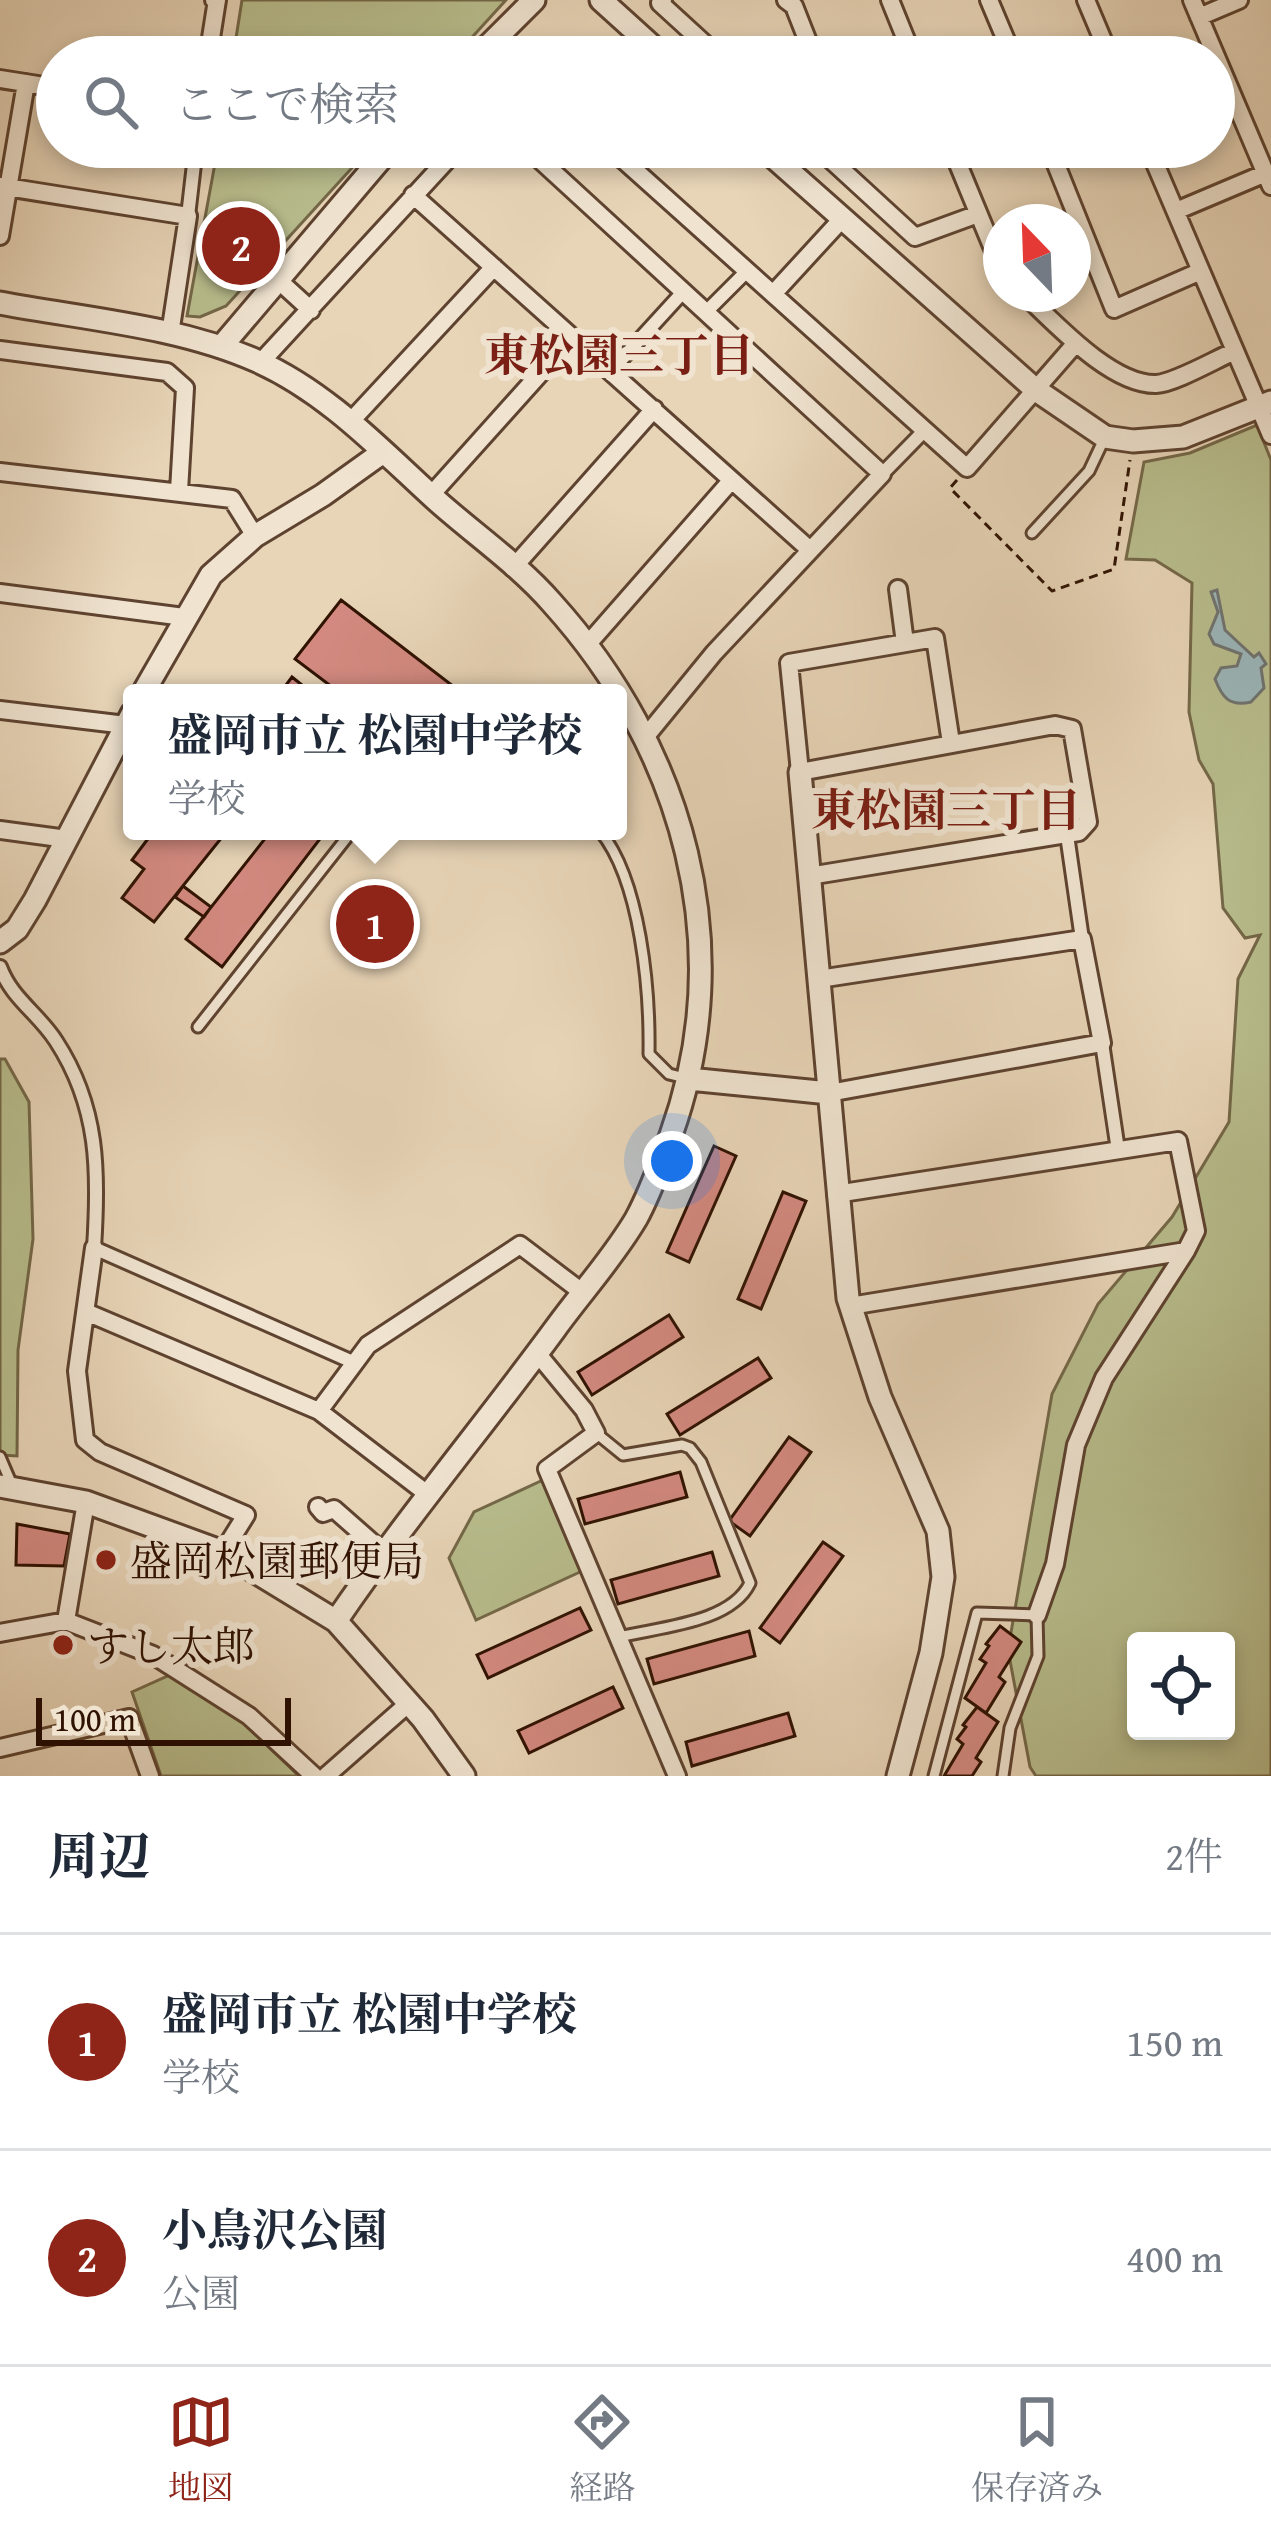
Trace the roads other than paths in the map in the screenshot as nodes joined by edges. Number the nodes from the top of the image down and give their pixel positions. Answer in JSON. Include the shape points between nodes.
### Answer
{"nodes":[{"id":1,"x":216,"y":0,"type":"edge"},
{"id":2,"x":534,"y":0,"type":"edge"},
{"id":3,"x":601,"y":0,"type":"edge"},
{"id":4,"x":663,"y":0,"type":"edge"},
{"id":5,"x":787,"y":0,"type":"edge"},
{"id":6,"x":890,"y":0,"type":"edge"},
{"id":7,"x":989,"y":0,"type":"edge"},
{"id":8,"x":1085,"y":0,"type":"edge"},
{"id":9,"x":1239,"y":0,"type":"edge"},
{"id":10,"x":1196,"y":8,"type":"edge"},
{"id":11,"x":211,"y":36,"type":"edge"},
{"id":12,"x":499,"y":36,"type":"edge"},
{"id":13,"x":641,"y":36,"type":"edge"},
{"id":14,"x":696,"y":36,"type":"edge"},
{"id":15,"x":806,"y":36,"type":"edge"},
{"id":16,"x":905,"y":36,"type":"edge"},
{"id":17,"x":1004,"y":36,"type":"edge"},
{"id":18,"x":1101,"y":36,"type":"edge"},
{"id":19,"x":1208,"y":36,"type":"edge"},
{"id":20,"x":0,"y":79,"type":"edge"},
{"id":21,"x":26,"y":83,"type":"junction"},
{"id":22,"x":36,"y":85,"type":"edge"},
{"id":23,"x":1235,"y":101,"type":"edge"},
{"id":24,"x":194,"y":168,"type":"edge"},
{"id":25,"x":373,"y":168,"type":"edge"},
{"id":26,"x":439,"y":168,"type":"edge"},
{"id":27,"x":549,"y":168,"type":"edge"},
{"id":28,"x":632,"y":168,"type":"edge"},
{"id":29,"x":785,"y":168,"type":"edge"},
{"id":30,"x":840,"y":168,"type":"edge"},
{"id":31,"x":959,"y":168,"type":"edge"},
{"id":32,"x":1057,"y":168,"type":"edge"},
{"id":33,"x":1157,"y":168,"type":"edge"},
{"id":34,"x":1268,"y":179,"type":"edge"},
{"id":35,"x":3,"y":186,"type":"edge"},
{"id":36,"x":413,"y":195,"type":"junction"},
{"id":37,"x":1176,"y":212,"type":"junction"},
{"id":38,"x":978,"y":214,"type":"junction"},
{"id":39,"x":188,"y":216,"type":"junction"},
{"id":40,"x":841,"y":220,"type":"junction"},
{"id":41,"x":983,"y":226,"type":"edge"},
{"id":42,"x":0,"y":236,"type":"edge"},
{"id":43,"x":494,"y":267,"type":"junction"},
{"id":44,"x":747,"y":271,"type":"junction"},
{"id":45,"x":1201,"y":271,"type":"junction"},
{"id":46,"x":277,"y":279,"type":"junction"},
{"id":47,"x":683,"y":292,"type":"junction"},
{"id":48,"x":773,"y":294,"type":"junction"},
{"id":49,"x":0,"y":303,"type":"edge"},
{"id":50,"x":310,"y":310,"type":"junction"},
{"id":51,"x":706,"y":312,"type":"junction"},
{"id":52,"x":1043,"y":312,"type":"edge"},
{"id":53,"x":170,"y":334,"type":"junction"},
{"id":54,"x":572,"y":338,"type":"junction"},
{"id":55,"x":1076,"y":343,"type":"junction"},
{"id":56,"x":220,"y":347,"type":"junction"},
{"id":57,"x":0,"y":350,"type":"edge"},
{"id":58,"x":1235,"y":351,"type":"junction"},
{"id":59,"x":261,"y":362,"type":"junction"},
{"id":60,"x":610,"y":372,"type":"junction"},
{"id":61,"x":1036,"y":391,"type":"junction"},
{"id":62,"x":1265,"y":404,"type":"edge"},
{"id":63,"x":654,"y":409,"type":"junction"},
{"id":64,"x":351,"y":421,"type":"junction"},
{"id":65,"x":925,"y":430,"type":"junction"},
{"id":66,"x":1271,"y":435,"type":"edge"},
{"id":67,"x":1105,"y":436,"type":"junction"},
{"id":68,"x":382,"y":452,"type":"junction"},
{"id":69,"x":0,"y":472,"type":"edge"},
{"id":70,"x":882,"y":474,"type":"junction"},
{"id":71,"x":730,"y":482,"type":"junction"},
{"id":72,"x":179,"y":491,"type":"junction"},
{"id":73,"x":431,"y":495,"type":"junction"},
{"id":74,"x":1032,"y":532,"type":"dead end"},
{"id":75,"x":255,"y":536,"type":"junction"},
{"id":76,"x":810,"y":550,"type":"junction"},
{"id":77,"x":513,"y":568,"type":"junction"},
{"id":78,"x":898,"y":590,"type":"dead end"},
{"id":79,"x":0,"y":593,"type":"edge"},
{"id":80,"x":184,"y":617,"type":"junction"},
{"id":81,"x":905,"y":643,"type":"junction"},
{"id":82,"x":586,"y":645,"type":"junction"},
{"id":83,"x":148,"y":684,"type":"edge"},
{"id":84,"x":612,"y":684,"type":"edge"},
{"id":85,"x":627,"y":705,"type":"edge"},
{"id":86,"x":0,"y":710,"type":"edge"},
{"id":87,"x":123,"y":719,"type":"edge"},
{"id":88,"x":123,"y":731,"type":"edge"},
{"id":89,"x":647,"y":735,"type":"junction"},
{"id":90,"x":951,"y":743,"type":"junction"},
{"id":91,"x":800,"y":772,"type":"junction"},
{"id":92,"x":0,"y":830,"type":"edge"},
{"id":93,"x":1067,"y":835,"type":"junction"},
{"id":94,"x":67,"y":839,"type":"junction"},
{"id":95,"x":345,"y":840,"type":"edge"},
{"id":96,"x":607,"y":840,"type":"edge"},
{"id":97,"x":809,"y":876,"type":"junction"},
{"id":98,"x":1082,"y":939,"type":"junction"},
{"id":99,"x":0,"y":941,"type":"edge"},
{"id":100,"x":0,"y":967,"type":"edge"},
{"id":101,"x":819,"y":979,"type":"junction"},
{"id":102,"x":198,"y":1027,"type":"dead end"},
{"id":103,"x":1102,"y":1042,"type":"junction"},
{"id":104,"x":689,"y":1078,"type":"junction"},
{"id":105,"x":829,"y":1093,"type":"junction"},
{"id":106,"x":1118,"y":1150,"type":"junction"},
{"id":107,"x":836,"y":1194,"type":"junction"},
{"id":108,"x":94,"y":1248,"type":"junction"},
{"id":109,"x":1186,"y":1250,"type":"junction"},
{"id":110,"x":582,"y":1292,"type":"junction"},
{"id":111,"x":850,"y":1306,"type":"junction"},
{"id":112,"x":86,"y":1312,"type":"junction"},
{"id":113,"x":537,"y":1353,"type":"junction"},
{"id":114,"x":355,"y":1363,"type":"junction"},
{"id":115,"x":319,"y":1411,"type":"junction"},
{"id":116,"x":596,"y":1433,"type":"junction"},
{"id":117,"x":0,"y":1457,"type":"edge"},
{"id":118,"x":6,"y":1485,"type":"edge"},
{"id":119,"x":430,"y":1496,"type":"junction"},
{"id":120,"x":86,"y":1502,"type":"junction"},
{"id":121,"x":317,"y":1508,"type":"dead end"},
{"id":122,"x":223,"y":1552,"type":"junction"},
{"id":123,"x":384,"y":1553,"type":"junction"},
{"id":124,"x":1037,"y":1615,"type":"junction"},
{"id":125,"x":336,"y":1621,"type":"junction"},
{"id":126,"x":66,"y":1622,"type":"junction"},
{"id":127,"x":0,"y":1633,"type":"edge"},
{"id":128,"x":619,"y":1637,"type":"junction"},
{"id":129,"x":409,"y":1703,"type":"junction"},
{"id":130,"x":0,"y":1748,"type":"edge"},
{"id":131,"x":150,"y":1776,"type":"edge"},
{"id":132,"x":314,"y":1776,"type":"edge"},
{"id":133,"x":326,"y":1776,"type":"edge"},
{"id":134,"x":464,"y":1776,"type":"edge"},
{"id":135,"x":677,"y":1776,"type":"edge"},
{"id":136,"x":898,"y":1776,"type":"edge"},
{"id":137,"x":934,"y":1776,"type":"edge"},
{"id":138,"x":1003,"y":1776,"type":"edge"}],
"edges":[{"from":1,"to":11,"type":"street"},
{"from":2,"to":12,"type":"street"},
{"from":3,"to":13,"type":"street"},
{"from":4,"to":14,"type":"street"},
{"from":5,"to":15,"type":"street"},
{"from":6,"to":16,"type":"street"},
{"from":7,"to":17,"type":"street"},
{"from":8,"to":18,"type":"street"},
{"from":9,"to":10,"type":"street"},
{"from":10,"to":19,"type":"street"},
{"from":20,"to":21,"type":"street"},
{"from":21,"to":22,"type":"street"},
{"from":21,"to":35,"type":"street"},
{"from":23,"to":34,"type":"street"},
{"from":24,"to":39,"type":"street"},
{"from":25,"to":46,"type":"street"},
{"from":26,"to":36,"type":"street"},
{"from":27,"to":47,"type":"street"},
{"from":28,"to":44,"type":"street"},
{"from":29,"to":40,"type":"street"},
{"from":30,"to":38,"type":"street","via":[[915,236]]},
{"from":31,"to":38,"type":"street"},
{"from":32,"to":45,"type":"street","via":[[1114,309]]},
{"from":33,"to":37,"type":"street"},
{"from":34,"to":37,"type":"street"},
{"from":35,"to":39,"type":"street"},
{"from":35,"to":42,"type":"street"},
{"from":36,"to":43,"type":"street"},
{"from":36,"to":50,"type":"street"},
{"from":37,"to":45,"type":"street"},
{"from":38,"to":41,"type":"street"},
{"from":39,"to":53,"type":"street"},
{"from":40,"to":48,"type":"street"},
{"from":40,"to":61,"type":"street"},
{"from":43,"to":54,"type":"street"},
{"from":43,"to":64,"type":"street"},
{"from":44,"to":48,"type":"street"},
{"from":44,"to":51,"type":"street"},
{"from":45,"to":58,"type":"street"},
{"from":46,"to":50,"type":"street"},
{"from":46,"to":56,"type":"street"},
{"from":47,"to":51,"type":"street"},
{"from":47,"to":60,"type":"street"},
{"from":48,"to":65,"type":"street"},
{"from":49,"to":53,"type":"street"},
{"from":50,"to":59,"type":"street"},
{"from":51,"to":70,"type":"street"},
{"from":52,"to":55,"type":"street"},
{"from":53,"to":56,"type":"street"},
{"from":54,"to":60,"type":"street"},
{"from":54,"to":73,"type":"street"},
{"from":55,"to":58,"type":"street","via":[[1125,376],[1158,384]]},
{"from":55,"to":61,"type":"street"},
{"from":56,"to":59,"type":"street"},
{"from":57,"to":72,"type":"street","via":[[178,380]]},
{"from":58,"to":62,"type":"street"},
{"from":59,"to":64,"type":"street"},
{"from":60,"to":63,"type":"street"},
{"from":61,"to":65,"type":"street","via":[[967,467]]},
{"from":61,"to":67,"type":"street"},
{"from":62,"to":66,"type":"street"},
{"from":62,"to":67,"type":"street","via":[[1184,436]]},
{"from":63,"to":71,"type":"street"},
{"from":63,"to":77,"type":"street"},
{"from":64,"to":68,"type":"street"},
{"from":65,"to":70,"type":"street"},
{"from":67,"to":74,"type":"lane","via":[[1089,471]]},
{"from":68,"to":73,"type":"street"},
{"from":68,"to":75,"type":"street"},
{"from":69,"to":72,"type":"street"},
{"from":70,"to":76,"type":"street"},
{"from":71,"to":76,"type":"street"},
{"from":71,"to":82,"type":"street"},
{"from":72,"to":75,"type":"street","via":[[232,499]]},
{"from":73,"to":77,"type":"street"},
{"from":75,"to":80,"type":"street","via":[[211,574]]},
{"from":76,"to":89,"type":"street"},
{"from":77,"to":82,"type":"street"},
{"from":78,"to":81,"type":"street"},
{"from":79,"to":80,"type":"street"},
{"from":80,"to":83,"type":"street"},
{"from":81,"to":90,"type":"street","via":[[935,638]]},
{"from":81,"to":91,"type":"street","via":[[789,663]]},
{"from":82,"to":84,"type":"street"},
{"from":85,"to":89,"type":"street"},
{"from":86,"to":87,"type":"street"},
{"from":88,"to":94,"type":"street"},
{"from":89,"to":104,"type":"street","via":[[684,831],[700,927]]},
{"from":90,"to":91,"type":"street"},
{"from":90,"to":93,"type":"street","via":[[1072,729],[1088,822]]},
{"from":91,"to":97,"type":"street"},
{"from":92,"to":94,"type":"street"},
{"from":93,"to":97,"type":"street"},
{"from":93,"to":98,"type":"street"},
{"from":94,"to":99,"type":"street","via":[[26,914]]},
{"from":95,"to":102,"type":"lane"},
{"from":96,"to":104,"type":"lane","via":[[630,894],[650,1054],[669,1074]]},
{"from":97,"to":101,"type":"street"},
{"from":98,"to":101,"type":"street"},
{"from":98,"to":103,"type":"street"},
{"from":100,"to":108,"type":"street","via":[[9,990],[55,1038],[88,1102],[98,1194]]},
{"from":101,"to":105,"type":"street"},
{"from":103,"to":105,"type":"street"},
{"from":103,"to":106,"type":"street"},
{"from":104,"to":105,"type":"street"},
{"from":104,"to":110,"type":"street","via":[[636,1219]]},
{"from":105,"to":107,"type":"street"},
{"from":106,"to":107,"type":"street"},
{"from":106,"to":109,"type":"street","via":[[1178,1141],[1196,1231]]},
{"from":107,"to":111,"type":"street"},
{"from":108,"to":112,"type":"street"},
{"from":108,"to":114,"type":"street"},
{"from":109,"to":111,"type":"street"},
{"from":109,"to":124,"type":"street","via":[[1105,1378],[1076,1445],[1055,1564]]},
{"from":110,"to":113,"type":"street"},
{"from":110,"to":114,"type":"street","via":[[520,1245],[368,1345]]},
{"from":111,"to":136,"type":"street","via":[[938,1531],[941,1593]]},
{"from":112,"to":115,"type":"street"},
{"from":112,"to":122,"type":"street","via":[[77,1371],[85,1440],[246,1515]]},
{"from":113,"to":116,"type":"street"},
{"from":113,"to":119,"type":"street"},
{"from":114,"to":115,"type":"street"},
{"from":115,"to":119,"type":"street"},
{"from":116,"to":128,"type":"street","via":[[547,1469]]},
{"from":116,"to":128,"type":"lane","via":[[623,1455],[690,1448],[750,1583],[729,1610]]},
{"from":117,"to":118,"type":"lane"},
{"from":118,"to":120,"type":"street"},
{"from":119,"to":123,"type":"street"},
{"from":120,"to":122,"type":"street"},
{"from":120,"to":126,"type":"street"},
{"from":121,"to":123,"type":"street","via":[[334,1510]]},
{"from":122,"to":125,"type":"street"},
{"from":123,"to":125,"type":"street"},
{"from":124,"to":137,"type":"lane","via":[[977,1613]]},
{"from":124,"to":138,"type":"lane","via":[[1038,1656],[1010,1728]]},
{"from":125,"to":129,"type":"street"},
{"from":126,"to":127,"type":"street"},
{"from":126,"to":132,"type":"street","via":[[200,1682]]},
{"from":128,"to":135,"type":"street"},
{"from":129,"to":133,"type":"street"},
{"from":129,"to":134,"type":"street"},
{"from":130,"to":131,"type":"street","via":[[129,1718]]}]}
